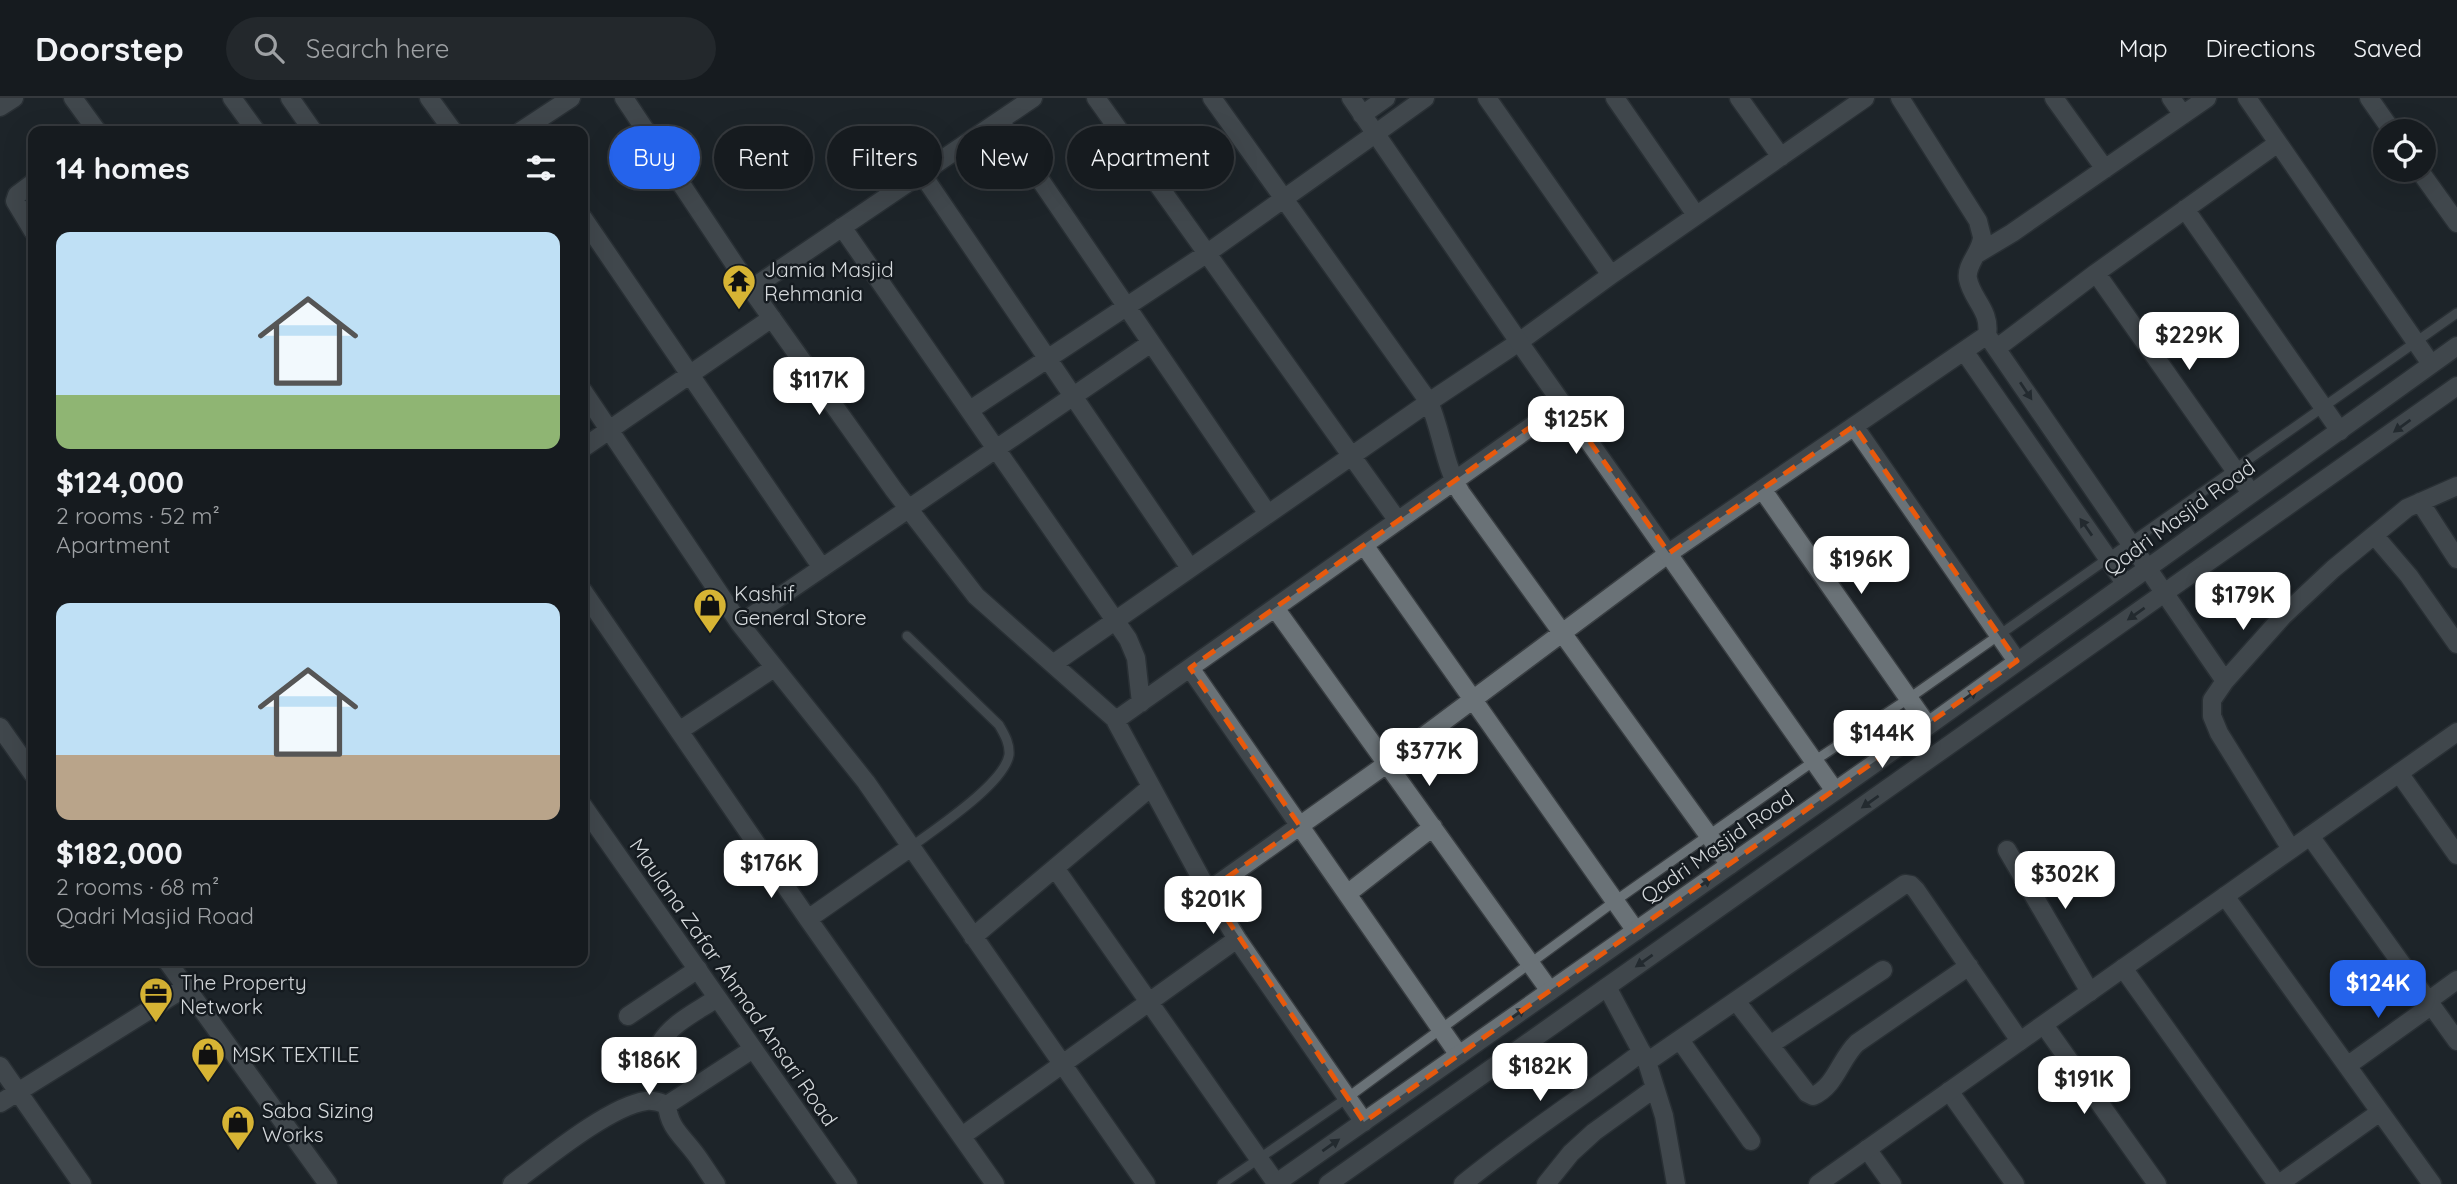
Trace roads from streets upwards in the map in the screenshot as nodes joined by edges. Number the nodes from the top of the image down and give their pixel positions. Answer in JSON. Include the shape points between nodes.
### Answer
{"nodes":[{"id":1,"x":14,"y":98,"type":"edge"},
{"id":2,"x":73,"y":98,"type":"edge"},
{"id":3,"x":232,"y":98,"type":"edge"},
{"id":4,"x":290,"y":98,"type":"edge"},
{"id":5,"x":429,"y":98,"type":"edge"},
{"id":6,"x":624,"y":98,"type":"edge"},
{"id":7,"x":1096,"y":98,"type":"edge"},
{"id":8,"x":1212,"y":98,"type":"edge"},
{"id":9,"x":1351,"y":98,"type":"edge"},
{"id":10,"x":1387,"y":98,"type":"edge"},
{"id":11,"x":1425,"y":98,"type":"edge"},
{"id":12,"x":1488,"y":98,"type":"edge"},
{"id":13,"x":1615,"y":98,"type":"edge"},
{"id":14,"x":1739,"y":98,"type":"edge"},
{"id":15,"x":1865,"y":98,"type":"edge"},
{"id":16,"x":1900,"y":98,"type":"edge"},
{"id":17,"x":2054,"y":98,"type":"edge"},
{"id":18,"x":2171,"y":98,"type":"edge"},
{"id":19,"x":2207,"y":98,"type":"edge"},
{"id":20,"x":2247,"y":98,"type":"edge"},
{"id":21,"x":2369,"y":98,"type":"edge"},
{"id":22,"x":567,"y":99,"type":"edge"},
{"id":23,"x":1022,"y":101,"type":"edge"},
{"id":24,"x":0,"y":107,"type":"edge"},
{"id":25,"x":1362,"y":115,"type":"junction"},
{"id":26,"x":2183,"y":115,"type":"junction"},
{"id":27,"x":2384,"y":119,"type":"edge"},
{"id":28,"x":1000,"y":121,"type":"junction"},
{"id":29,"x":93,"y":126,"type":"edge"},
{"id":30,"x":252,"y":126,"type":"edge"},
{"id":31,"x":310,"y":126,"type":"edge"},
{"id":32,"x":449,"y":126,"type":"edge"},
{"id":33,"x":529,"y":126,"type":"edge"},
{"id":34,"x":1375,"y":134,"type":"junction"},
{"id":35,"x":2278,"y":143,"type":"junction"},
{"id":36,"x":1781,"y":157,"type":"junction"},
{"id":37,"x":942,"y":160,"type":"edge"},
{"id":38,"x":2105,"y":169,"type":"junction"},
{"id":39,"x":2428,"y":182,"type":"edge"},
{"id":40,"x":28,"y":187,"type":"edge"},
{"id":41,"x":899,"y":189,"type":"edge"},
{"id":42,"x":932,"y":189,"type":"edge"},
{"id":43,"x":1282,"y":199,"type":"junction"},
{"id":44,"x":2185,"y":209,"type":"junction"},
{"id":45,"x":1696,"y":215,"type":"junction"},
{"id":46,"x":2457,"y":223,"type":"edge"},
{"id":47,"x":28,"y":224,"type":"edge"},
{"id":48,"x":588,"y":225,"type":"edge"},
{"id":49,"x":842,"y":227,"type":"junction"},
{"id":50,"x":1206,"y":254,"type":"junction"},
{"id":51,"x":1977,"y":254,"type":"junction"},
{"id":52,"x":2096,"y":273,"type":"junction"},
{"id":53,"x":1611,"y":275,"type":"junction"},
{"id":54,"x":751,"y":289,"type":"junction"},
{"id":55,"x":1128,"y":306,"type":"junction"},
{"id":56,"x":772,"y":318,"type":"junction"},
{"id":57,"x":1518,"y":342,"type":"junction"},
{"id":58,"x":1992,"y":342,"type":"junction"},
{"id":59,"x":1151,"y":343,"type":"junction"},
{"id":60,"x":2457,"y":346,"type":"edge"},
{"id":61,"x":1964,"y":351,"type":"junction"},
{"id":62,"x":1048,"y":360,"type":"junction"},
{"id":63,"x":2431,"y":364,"type":"junction"},
{"id":64,"x":690,"y":374,"type":"junction"},
{"id":65,"x":2457,"y":386,"type":"edge"},
{"id":66,"x":1073,"y":396,"type":"junction"},
{"id":67,"x":588,"y":398,"type":"edge"},
{"id":68,"x":1429,"y":402,"type":"junction"},
{"id":69,"x":1563,"y":404,"type":"junction"},
{"id":70,"x":970,"y":410,"type":"junction"},
{"id":71,"x":1854,"y":426,"type":"junction"},
{"id":72,"x":609,"y":430,"type":"junction"},
{"id":73,"x":2340,"y":431,"type":"junction"},
{"id":74,"x":588,"y":445,"type":"edge"},
{"id":75,"x":996,"y":449,"type":"junction"},
{"id":76,"x":1351,"y":456,"type":"junction"},
{"id":77,"x":1454,"y":481,"type":"junction"},
{"id":78,"x":2457,"y":486,"type":"edge"},
{"id":79,"x":1762,"y":489,"type":"junction"},
{"id":80,"x":2251,"y":493,"type":"junction"},
{"id":81,"x":2420,"y":502,"type":"junction"},
{"id":82,"x":908,"y":509,"type":"junction"},
{"id":83,"x":1268,"y":514,"type":"junction"},
{"id":84,"x":1398,"y":521,"type":"junction"},
{"id":85,"x":2374,"y":535,"type":"junction"},
{"id":86,"x":1364,"y":545,"type":"junction"},
{"id":87,"x":1669,"y":553,"type":"junction"},
{"id":88,"x":2457,"y":559,"type":"edge"},
{"id":89,"x":822,"y":568,"type":"junction"},
{"id":90,"x":1190,"y":568,"type":"junction"},
{"id":91,"x":2147,"y":568,"type":"junction"},
{"id":92,"x":2125,"y":583,"type":"junction"},
{"id":93,"x":2165,"y":594,"type":"junction"},
{"id":94,"x":588,"y":598,"type":"edge"},
{"id":95,"x":1275,"y":608,"type":"junction"},
{"id":96,"x":1115,"y":621,"type":"junction"},
{"id":97,"x":740,"y":624,"type":"junction"},
{"id":98,"x":1562,"y":632,"type":"junction"},
{"id":99,"x":2457,"y":644,"type":"edge"},
{"id":100,"x":2017,"y":660,"type":"junction"},
{"id":101,"x":1053,"y":664,"type":"junction"},
{"id":102,"x":774,"y":668,"type":"junction"},
{"id":103,"x":1190,"y":668,"type":"junction"},
{"id":104,"x":2225,"y":681,"type":"junction"},
{"id":105,"x":1473,"y":699,"type":"junction"},
{"id":106,"x":1140,"y":703,"type":"junction"},
{"id":107,"x":1114,"y":718,"type":"junction"},
{"id":108,"x":1928,"y":726,"type":"junction"},
{"id":109,"x":0,"y":727,"type":"edge"},
{"id":110,"x":679,"y":732,"type":"junction"},
{"id":111,"x":2457,"y":732,"type":"edge"},
{"id":112,"x":1388,"y":763,"type":"junction"},
{"id":113,"x":28,"y":767,"type":"edge"},
{"id":114,"x":2399,"y":773,"type":"junction"},
{"id":115,"x":1151,"y":786,"type":"junction"},
{"id":116,"x":1835,"y":791,"type":"junction"},
{"id":117,"x":588,"y":813,"type":"edge"},
{"id":118,"x":1300,"y":826,"type":"junction"},
{"id":119,"x":1433,"y":827,"type":"junction"},
{"id":120,"x":2310,"y":835,"type":"junction"},
{"id":121,"x":911,"y":847,"type":"junction"},
{"id":122,"x":2291,"y":849,"type":"junction"},
{"id":123,"x":2007,"y":850,"type":"dead end"},
{"id":124,"x":2457,"y":855,"type":"edge"},
{"id":125,"x":1730,"y":865,"type":"junction"},
{"id":126,"x":1055,"y":868,"type":"junction"},
{"id":127,"x":1208,"y":891,"type":"junction"},
{"id":128,"x":1347,"y":894,"type":"junction"},
{"id":129,"x":2225,"y":896,"type":"junction"},
{"id":130,"x":808,"y":919,"type":"junction"},
{"id":131,"x":1636,"y":931,"type":"junction"},
{"id":132,"x":973,"y":937,"type":"junction"},
{"id":133,"x":1237,"y":939,"type":"junction"},
{"id":134,"x":171,"y":966,"type":"edge"},
{"id":135,"x":1969,"y":967,"type":"junction"},
{"id":136,"x":2123,"y":968,"type":"junction"},
{"id":137,"x":698,"y":969,"type":"junction"},
{"id":138,"x":1883,"y":970,"type":"dead end"},
{"id":139,"x":2457,"y":980,"type":"edge"},
{"id":140,"x":186,"y":987,"type":"junction"},
{"id":141,"x":1607,"y":987,"type":"junction"},
{"id":142,"x":1550,"y":992,"type":"junction"},
{"id":143,"x":2090,"y":992,"type":"junction"},
{"id":144,"x":717,"y":998,"type":"junction"},
{"id":145,"x":1736,"y":1001,"type":"junction"},
{"id":146,"x":1148,"y":1003,"type":"junction"},
{"id":147,"x":2430,"y":1003,"type":"junction"},
{"id":148,"x":628,"y":1016,"type":"dead end"},
{"id":149,"x":2044,"y":1025,"type":"junction"},
{"id":150,"x":1680,"y":1040,"type":"junction"},
{"id":151,"x":2020,"y":1041,"type":"junction"},
{"id":152,"x":2457,"y":1041,"type":"edge"},
{"id":153,"x":659,"y":1045,"type":"dead end"},
{"id":154,"x":1770,"y":1045,"type":"junction"},
{"id":155,"x":753,"y":1049,"type":"junction"},
{"id":156,"x":1459,"y":1055,"type":"junction"},
{"id":157,"x":1645,"y":1057,"type":"junction"},
{"id":158,"x":1062,"y":1064,"type":"junction"},
{"id":159,"x":0,"y":1066,"type":"edge"},
{"id":160,"x":2347,"y":1066,"type":"junction"},
{"id":161,"x":1655,"y":1088,"type":"junction"},
{"id":162,"x":1949,"y":1091,"type":"junction"},
{"id":163,"x":18,"y":1092,"type":"junction"},
{"id":164,"x":0,"y":1103,"type":"edge"},
{"id":165,"x":667,"y":1105,"type":"junction"},
{"id":166,"x":2380,"y":1112,"type":"junction"},
{"id":167,"x":1364,"y":1122,"type":"junction"},
{"id":168,"x":962,"y":1136,"type":"junction"},
{"id":169,"x":1751,"y":1140,"type":"dead end"},
{"id":170,"x":1867,"y":1149,"type":"junction"},
{"id":171,"x":82,"y":1184,"type":"edge"},
{"id":172,"x":328,"y":1184,"type":"edge"},
{"id":173,"x":512,"y":1184,"type":"edge"},
{"id":174,"x":716,"y":1184,"type":"edge"},
{"id":175,"x":848,"y":1184,"type":"edge"},
{"id":176,"x":995,"y":1184,"type":"edge"},
{"id":177,"x":1146,"y":1184,"type":"edge"},
{"id":178,"x":1275,"y":1184,"type":"edge"},
{"id":179,"x":1328,"y":1184,"type":"edge"},
{"id":180,"x":1463,"y":1184,"type":"edge"},
{"id":181,"x":1546,"y":1184,"type":"edge"},
{"id":182,"x":1676,"y":1184,"type":"edge"},
{"id":183,"x":1818,"y":1184,"type":"edge"},
{"id":184,"x":1892,"y":1184,"type":"edge"},
{"id":185,"x":2015,"y":1184,"type":"edge"},
{"id":186,"x":2157,"y":1184,"type":"edge"},
{"id":187,"x":2278,"y":1184,"type":"edge"},
{"id":188,"x":2432,"y":1184,"type":"edge"}],
"edges":[{"from":1,"to":24,"type":"street"},
{"from":2,"to":29,"type":"street"},
{"from":3,"to":30,"type":"street"},
{"from":4,"to":31,"type":"street"},
{"from":5,"to":32,"type":"street"},
{"from":6,"to":54,"type":"street"},
{"from":7,"to":50,"type":"street"},
{"from":8,"to":43,"type":"street"},
{"from":9,"to":25,"type":"street"},
{"from":10,"to":25,"type":"street"},
{"from":11,"to":34,"type":"street"},
{"from":12,"to":53,"type":"street"},
{"from":13,"to":45,"type":"street"},
{"from":14,"to":36,"type":"street"},
{"from":15,"to":36,"type":"street"},
{"from":16,"to":51,"type":"street","via":[[1978,221],[1982,238]]},
{"from":17,"to":38,"type":"street"},
{"from":18,"to":26,"type":"street"},
{"from":19,"to":26,"type":"street"},
{"from":20,"to":35,"type":"street"},
{"from":21,"to":27,"type":"street"},
{"from":22,"to":33,"type":"street"},
{"from":23,"to":28,"type":"street"},
{"from":25,"to":34,"type":"street"},
{"from":26,"to":38,"type":"street"},
{"from":28,"to":37,"type":"street"},
{"from":28,"to":55,"type":"street"},
{"from":34,"to":43,"type":"street"},
{"from":34,"to":57,"type":"street"},
{"from":35,"to":44,"type":"street"},
{"from":35,"to":63,"type":"street"},
{"from":36,"to":45,"type":"street"},
{"from":38,"to":51,"type":"street"},
{"from":39,"to":46,"type":"street"},
{"from":40,"to":47,"type":"street","via":[[15,201]]},
{"from":41,"to":49,"type":"street"},
{"from":42,"to":62,"type":"street"},
{"from":43,"to":50,"type":"street"},
{"from":43,"to":68,"type":"street"},
{"from":44,"to":52,"type":"street"},
{"from":44,"to":73,"type":"street"},
{"from":45,"to":53,"type":"street"},
{"from":48,"to":64,"type":"street"},
{"from":49,"to":54,"type":"street"},
{"from":49,"to":70,"type":"street"},
{"from":50,"to":55,"type":"street"},
{"from":50,"to":76,"type":"street"},
{"from":51,"to":58,"type":"street","via":[[1968,279],[1987,316]]},
{"from":52,"to":58,"type":"street"},
{"from":52,"to":80,"type":"street"},
{"from":53,"to":57,"type":"street"},
{"from":54,"to":56,"type":"street"},
{"from":55,"to":59,"type":"street"},
{"from":55,"to":62,"type":"street"},
{"from":56,"to":64,"type":"street"},
{"from":56,"to":82,"type":"street"},
{"from":57,"to":68,"type":"street"},
{"from":57,"to":69,"type":"street"},
{"from":58,"to":61,"type":"street"},
{"from":58,"to":91,"type":"street","one_way":true},
{"from":59,"to":66,"type":"street"},
{"from":59,"to":83,"type":"street"},
{"from":60,"to":63,"type":"street","name":"Qadri Masjid Road"},
{"from":61,"to":71,"type":"street"},
{"from":92,"to":61,"type":"street","one_way":true},
{"from":62,"to":66,"type":"street"},
{"from":62,"to":70,"type":"street"},
{"from":63,"to":73,"type":"street","name":"Qadri Masjid Road"},
{"from":64,"to":72,"type":"street"},
{"from":64,"to":89,"type":"street"},
{"from":65,"to":93,"type":"street","one_way":true},
{"from":66,"to":75,"type":"street"},
{"from":66,"to":90,"type":"street"},
{"from":67,"to":72,"type":"street"},
{"from":68,"to":76,"type":"street"},
{"from":68,"to":77,"type":"street"},
{"from":69,"to":77,"type":"street"},
{"from":69,"to":87,"type":"street"},
{"from":70,"to":75,"type":"street"},
{"from":71,"to":79,"type":"street"},
{"from":71,"to":100,"type":"street"},
{"from":72,"to":74,"type":"street"},
{"from":72,"to":97,"type":"street"},
{"from":73,"to":80,"type":"street","name":"Qadri Masjid Road"},
{"from":75,"to":82,"type":"street"},
{"from":75,"to":96,"type":"street"},
{"from":76,"to":83,"type":"street"},
{"from":76,"to":84,"type":"street"},
{"from":77,"to":84,"type":"street"},
{"from":77,"to":98,"type":"street"},
{"from":78,"to":81,"type":"street"},
{"from":79,"to":87,"type":"street"},
{"from":79,"to":108,"type":"street"},
{"from":80,"to":91,"type":"street","name":"Qadri Masjid Road"},
{"from":81,"to":85,"type":"street"},
{"from":81,"to":88,"type":"street"},
{"from":82,"to":89,"type":"street"},
{"from":82,"to":101,"type":"street","via":[[976,596]]},
{"from":83,"to":90,"type":"street"},
{"from":84,"to":86,"type":"street"},
{"from":85,"to":99,"type":"street"},
{"from":85,"to":104,"type":"street","via":[[2283,616]]},
{"from":86,"to":95,"type":"street"},
{"from":86,"to":105,"type":"street"},
{"from":87,"to":98,"type":"street"},
{"from":87,"to":116,"type":"street"},
{"from":89,"to":97,"type":"street"},
{"from":90,"to":96,"type":"street"},
{"from":91,"to":92,"type":"street","name":"Qadri Masjid Road"},
{"from":91,"to":93,"type":"street"},
{"from":92,"to":100,"type":"street","name":"Qadri Masjid Road"},
{"from":93,"to":104,"type":"street"},
{"from":93,"to":141,"type":"street","one_way":true},
{"from":94,"to":110,"type":"street"},
{"from":95,"to":103,"type":"street"},
{"from":95,"to":112,"type":"street"},
{"from":96,"to":101,"type":"street"},
{"from":96,"to":106,"type":"street","via":[[1136,658]]},
{"from":97,"to":102,"type":"street"},
{"from":98,"to":105,"type":"street"},
{"from":98,"to":125,"type":"street"},
{"from":108,"to":100,"type":"street","name":"Qadri Masjid Road","one_way":true},
{"from":101,"to":107,"type":"street"},
{"from":102,"to":110,"type":"street"},
{"from":102,"to":121,"type":"street","via":[[866,782]]},
{"from":103,"to":106,"type":"street"},
{"from":103,"to":118,"type":"street"},
{"from":104,"to":122,"type":"street","via":[[2212,699],[2212,716]]},
{"from":105,"to":112,"type":"street"},
{"from":105,"to":131,"type":"street"},
{"from":106,"to":107,"type":"street"},
{"from":107,"to":115,"type":"street"},
{"from":108,"to":116,"type":"street","name":"Qadri Masjid Road"},
{"from":109,"to":113,"type":"street"},
{"from":110,"to":130,"type":"street"},
{"from":111,"to":114,"type":"street"},
{"from":112,"to":118,"type":"street"},
{"from":112,"to":119,"type":"street"},
{"from":114,"to":120,"type":"street"},
{"from":114,"to":124,"type":"street"},
{"from":115,"to":126,"type":"street"},
{"from":115,"to":127,"type":"street"},
{"from":116,"to":125,"type":"street","name":"Qadri Masjid Road"},
{"from":117,"to":137,"type":"street","name":"Maulana Zafar Ahmad Ansari Road"},
{"from":118,"to":127,"type":"street"},
{"from":118,"to":128,"type":"street"},
{"from":119,"to":128,"type":"street"},
{"from":119,"to":142,"type":"street"},
{"from":120,"to":122,"type":"street"},
{"from":120,"to":147,"type":"street"},
{"from":121,"to":130,"type":"street"},
{"from":121,"to":132,"type":"street"},
{"from":122,"to":129,"type":"street"},
{"from":123,"to":143,"type":"street"},
{"from":131,"to":125,"type":"street","name":"Qadri Masjid Road","one_way":true},
{"from":126,"to":132,"type":"street"},
{"from":126,"to":146,"type":"street"},
{"from":127,"to":133,"type":"street"},
{"from":128,"to":156,"type":"street"},
{"from":129,"to":136,"type":"street"},
{"from":129,"to":160,"type":"street"},
{"from":130,"to":168,"type":"street"},
{"from":131,"to":142,"type":"street","name":"Qadri Masjid Road"},
{"from":132,"to":158,"type":"street"},
{"from":133,"to":146,"type":"street"},
{"from":133,"to":167,"type":"street"},
{"from":134,"to":140,"type":"street"},
{"from":135,"to":145,"type":"street","via":[[1916,890],[1905,884]]},
{"from":135,"to":151,"type":"street"},
{"from":135,"to":154,"type":"street","via":[[1857,1043],[1817,1095],[1807,1093]]},
{"from":136,"to":143,"type":"street"},
{"from":136,"to":187,"type":"street"},
{"from":137,"to":144,"type":"street","name":"Maulana Zafar Ahmad Ansari Road"},
{"from":137,"to":148,"type":"street"},
{"from":138,"to":154,"type":"street"},
{"from":139,"to":147,"type":"street"},
{"from":140,"to":163,"type":"street"},
{"from":140,"to":172,"type":"street"},
{"from":141,"to":157,"type":"street"},
{"from":141,"to":179,"type":"street"},
{"from":156,"to":142,"type":"street","name":"Qadri Masjid Road","one_way":true},
{"from":143,"to":149,"type":"street"},
{"from":144,"to":153,"type":"street","via":[[677,1025]]},
{"from":144,"to":155,"type":"street","name":"Maulana Zafar Ahmad Ansari Road"},
{"from":145,"to":150,"type":"street"},
{"from":145,"to":154,"type":"street"},
{"from":146,"to":158,"type":"street"},
{"from":146,"to":178,"type":"street"},
{"from":147,"to":152,"type":"street"},
{"from":147,"to":160,"type":"street"},
{"from":149,"to":151,"type":"street"},
{"from":149,"to":186,"type":"street"},
{"from":150,"to":157,"type":"street"},
{"from":150,"to":169,"type":"street"},
{"from":151,"to":162,"type":"street"},
{"from":155,"to":165,"type":"street"},
{"from":155,"to":175,"type":"street","name":"Maulana Zafar Ahmad Ansari Road"},
{"from":156,"to":167,"type":"street","name":"Qadri Masjid Road"},
{"from":157,"to":161,"type":"street"},
{"from":157,"to":180,"type":"street","via":[[1525,1136]]},
{"from":158,"to":168,"type":"street"},
{"from":158,"to":177,"type":"street"},
{"from":159,"to":163,"type":"street"},
{"from":160,"to":166,"type":"street"},
{"from":161,"to":181,"type":"street","via":[[1594,1132]]},
{"from":161,"to":182,"type":"street"},
{"from":162,"to":170,"type":"street"},
{"from":162,"to":185,"type":"street"},
{"from":163,"to":164,"type":"street"},
{"from":163,"to":171,"type":"street"},
{"from":165,"to":173,"type":"street","via":[[656,1101],[629,1105]]},
{"from":165,"to":174,"type":"street","via":[[673,1129]]},
{"from":166,"to":187,"type":"street"},
{"from":166,"to":188,"type":"street"},
{"from":178,"to":167,"type":"street","name":"Qadri Masjid Road","one_way":true},
{"from":168,"to":176,"type":"street"},
{"from":170,"to":183,"type":"street"},
{"from":170,"to":184,"type":"street"}]}
